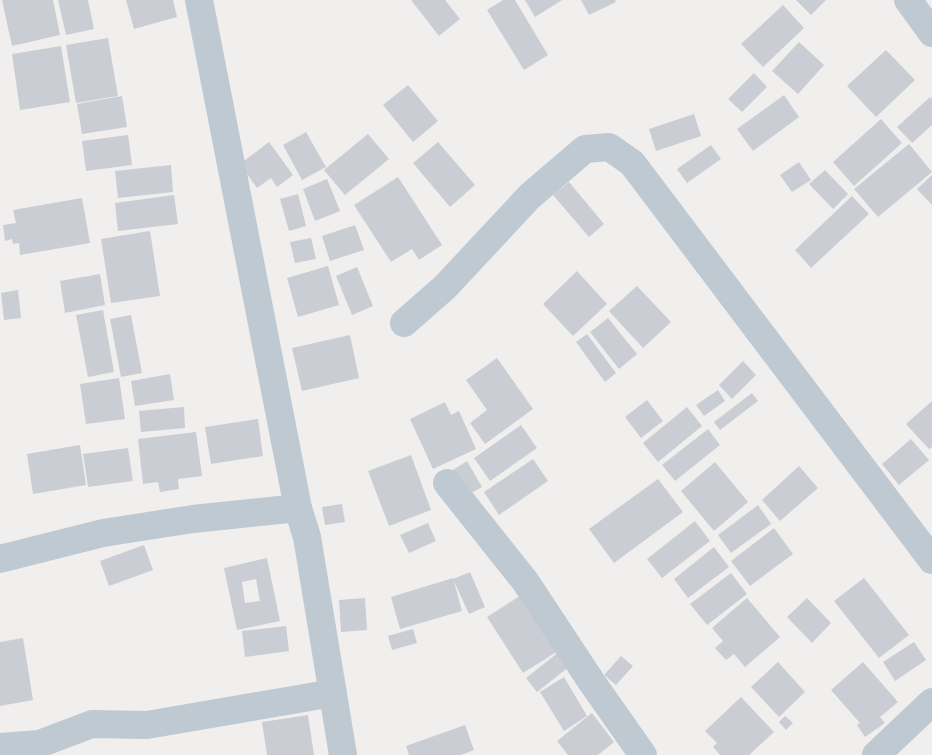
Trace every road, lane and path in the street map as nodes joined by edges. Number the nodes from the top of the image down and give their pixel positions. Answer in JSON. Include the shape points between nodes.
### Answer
{"nodes":[{"id":1,"x":199,"y":0,"type":"edge"},
{"id":2,"x":908,"y":0,"type":"edge"},
{"id":3,"x":932,"y":33,"type":"edge"},
{"id":4,"x":404,"y":323,"type":"dead end"},
{"id":5,"x":447,"y":483,"type":"dead end"},
{"id":6,"x":298,"y":508,"type":"junction"},
{"id":7,"x":0,"y":559,"type":"edge"},
{"id":8,"x":932,"y":560,"type":"edge"},
{"id":9,"x":333,"y":693,"type":"junction"},
{"id":10,"x":932,"y":702,"type":"edge"},
{"id":11,"x":0,"y":747,"type":"edge"},
{"id":12,"x":343,"y":755,"type":"edge"},
{"id":13,"x":643,"y":755,"type":"edge"},
{"id":14,"x":876,"y":755,"type":"edge"}],
"edges":[{"from":1,"to":6,"type":"street"},
{"from":2,"to":3,"type":"street"},
{"from":4,"to":8,"type":"street","via":[[569,162],[585,149],[609,147],[632,163]]},
{"from":5,"to":13,"type":"street","via":[[525,581]]},
{"from":6,"to":7,"type":"street","via":[[103,533]]},
{"from":6,"to":9,"type":"street","via":[[307,537]]},
{"from":9,"to":11,"type":"street","via":[[147,724],[92,724],[39,744]]},
{"from":9,"to":12,"type":"street"},
{"from":10,"to":14,"type":"street"}]}
